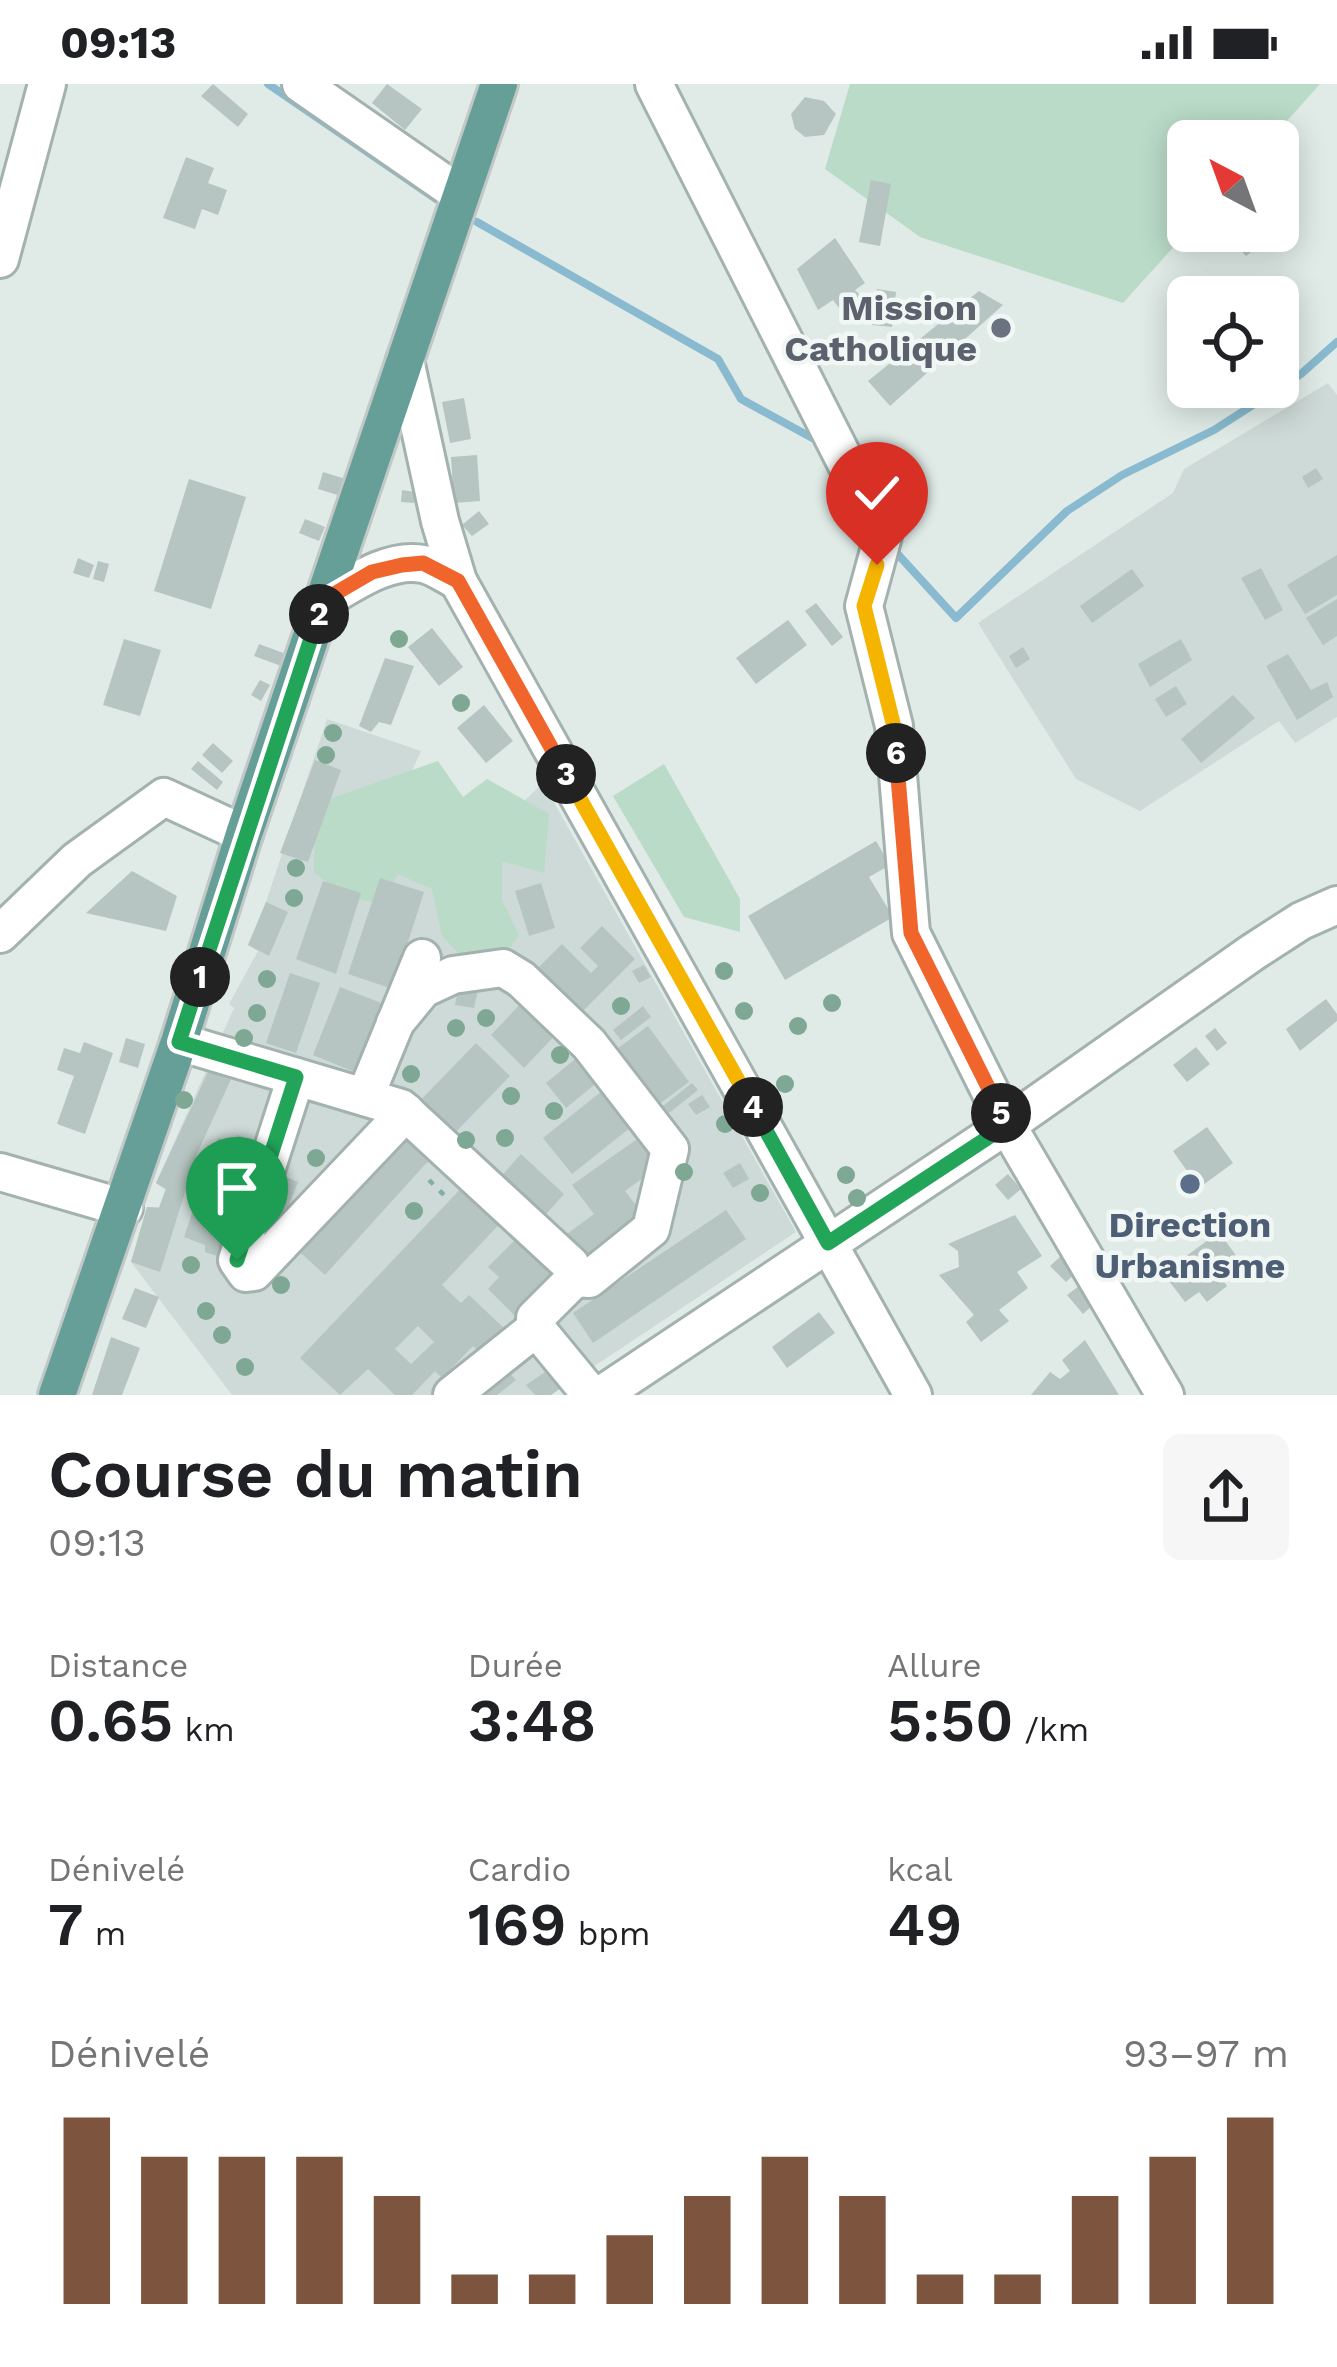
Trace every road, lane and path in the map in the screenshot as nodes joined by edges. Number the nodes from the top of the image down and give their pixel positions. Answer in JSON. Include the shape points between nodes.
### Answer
{"nodes":[{"id":1,"x":46,"y":84,"type":"edge"},
{"id":2,"x":301,"y":84,"type":"edge"},
{"id":3,"x":499,"y":84,"type":"edge"},
{"id":4,"x":654,"y":84,"type":"edge"},
{"id":5,"x":461,"y":196,"type":"junction"},
{"id":6,"x":0,"y":260,"type":"edge"},
{"id":7,"x":405,"y":360,"type":"junction"},
{"id":8,"x":458,"y":581,"type":"junction"},
{"id":9,"x":324,"y":600,"type":"junction"},
{"id":10,"x":244,"y":834,"type":"junction"},
{"id":11,"x":1337,"y":905,"type":"edge"},
{"id":12,"x":0,"y":934,"type":"edge"},
{"id":13,"x":422,"y":958,"type":"dead end"},
{"id":14,"x":395,"y":1024,"type":"junction"},
{"id":15,"x":179,"y":1042,"type":"junction"},
{"id":16,"x":296,"y":1077,"type":"junction"},
{"id":17,"x":365,"y":1097,"type":"junction"},
{"id":18,"x":406,"y":1112,"type":"junction"},
{"id":19,"x":1007,"y":1125,"type":"junction"},
{"id":20,"x":0,"y":1172,"type":"edge"},
{"id":21,"x":429,"y":1180,"type":"dead end"},
{"id":22,"x":449,"y":1200,"type":"dead end"},
{"id":23,"x":124,"y":1208,"type":"junction"},
{"id":24,"x":828,"y":1243,"type":"junction"},
{"id":25,"x":575,"y":1278,"type":"junction"},
{"id":26,"x":536,"y":1328,"type":"junction"},
{"id":27,"x":57,"y":1395,"type":"edge"},
{"id":28,"x":452,"y":1395,"type":"edge"},
{"id":29,"x":591,"y":1395,"type":"edge"},
{"id":30,"x":601,"y":1395,"type":"edge"},
{"id":31,"x":913,"y":1395,"type":"edge"},
{"id":32,"x":1165,"y":1395,"type":"edge"}],
"edges":[{"from":1,"to":6,"type":"street"},
{"from":2,"to":5,"type":"street"},
{"from":3,"to":5,"type":"main road"},
{"from":4,"to":19,"type":"street","via":[[883,536],[864,606],[894,727],[911,933]]},
{"from":5,"to":7,"type":"main road"},
{"from":7,"to":8,"type":"street"},
{"from":7,"to":9,"type":"main road"},
{"from":8,"to":9,"type":"street","via":[[423,563],[402,565]]},
{"from":8,"to":24,"type":"street"},
{"from":9,"to":10,"type":"main road"},
{"from":10,"to":12,"type":"street","via":[[164,797],[77,860]]},
{"from":10,"to":15,"type":"main road"},
{"from":11,"to":19,"type":"street","via":[[1252,952]]},
{"from":13,"to":14,"type":"street"},
{"from":14,"to":17,"type":"street"},
{"from":14,"to":25,"type":"street","via":[[424,988],[503,968],[589,1044],[670,1148],[651,1228],[590,1279]]},
{"from":15,"to":16,"type":"street"},
{"from":15,"to":23,"type":"main road"},
{"from":16,"to":17,"type":"street"},
{"from":16,"to":18,"type":"street","via":[[237,1260],[246,1273]]},
{"from":17,"to":18,"type":"street"},
{"from":18,"to":25,"type":"street","via":[[559,1253]]},
{"from":19,"to":24,"type":"street"},
{"from":19,"to":32,"type":"street"},
{"from":20,"to":23,"type":"street"},
{"from":21,"to":22,"type":"path"},
{"from":23,"to":27,"type":"main road"},
{"from":24,"to":30,"type":"street"},
{"from":24,"to":31,"type":"street"},
{"from":25,"to":26,"type":"street","via":[[535,1318]]},
{"from":26,"to":28,"type":"street"},
{"from":26,"to":29,"type":"street"}]}
